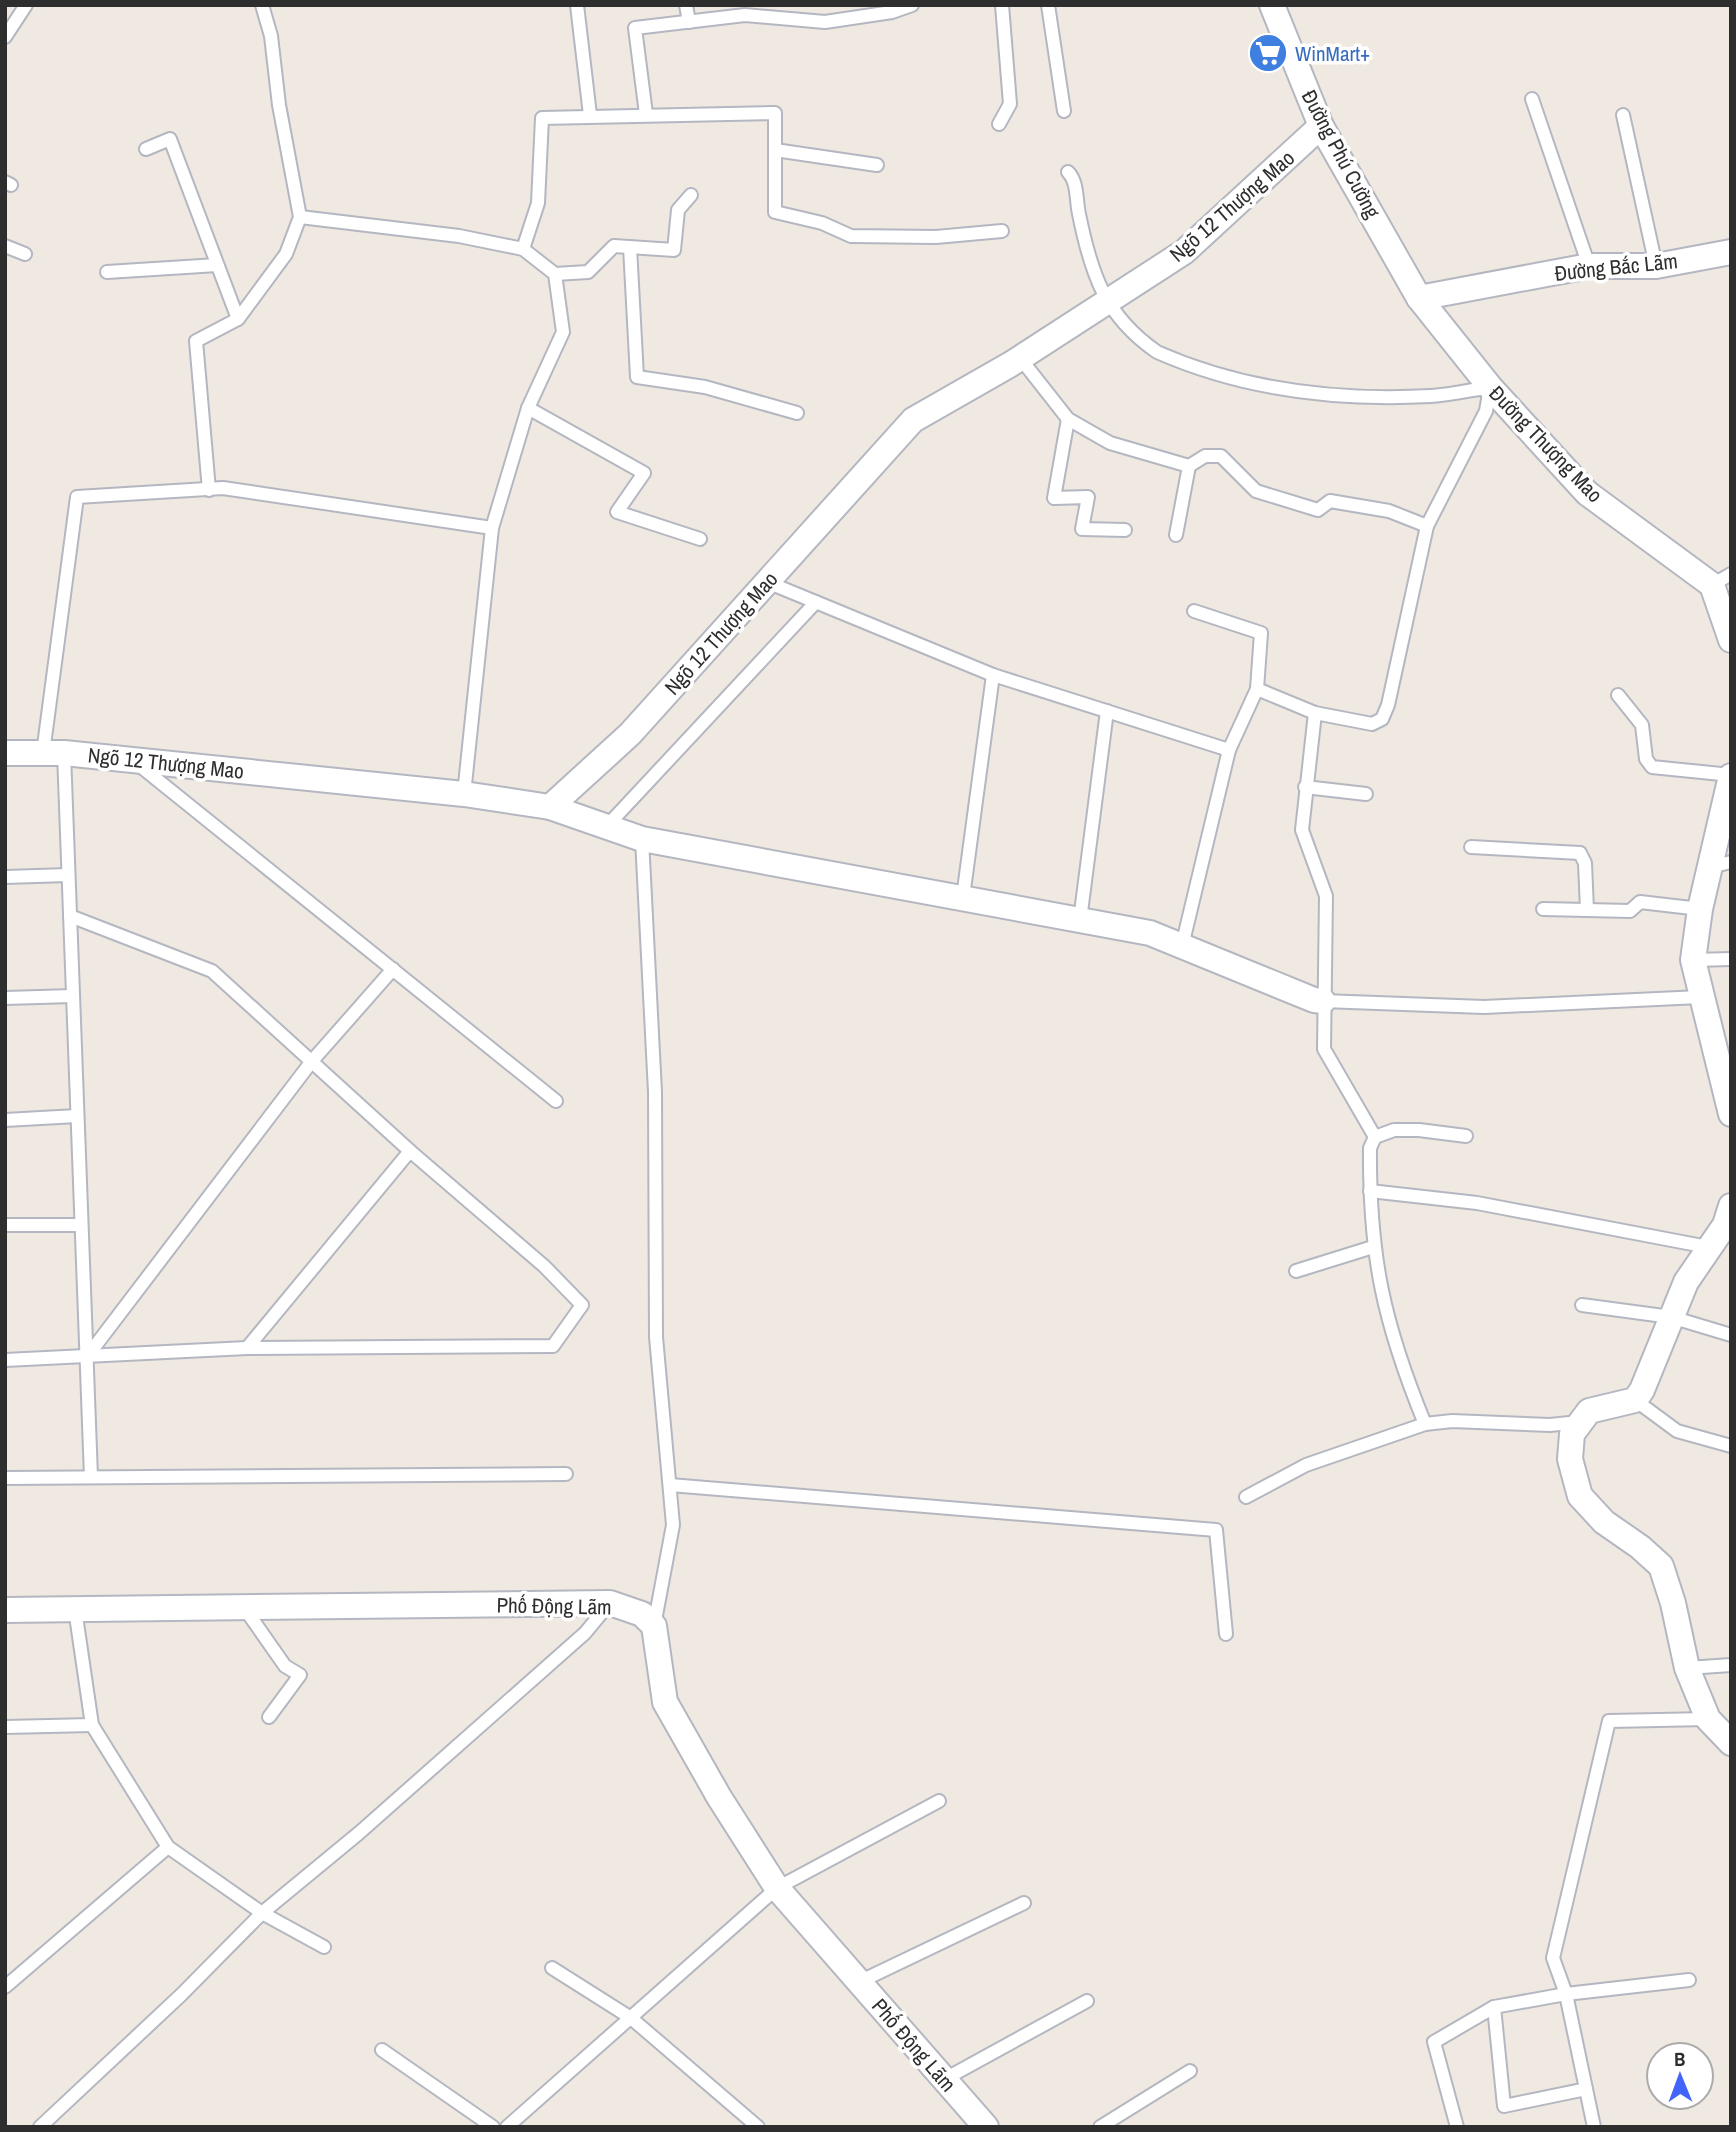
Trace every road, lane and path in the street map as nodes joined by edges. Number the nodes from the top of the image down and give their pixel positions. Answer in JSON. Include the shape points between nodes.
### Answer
{"nodes":[{"id":1,"x":26,"y":5,"type":"edge"},
{"id":2,"x":262,"y":5,"type":"edge"},
{"id":3,"x":577,"y":5,"type":"edge"},
{"id":4,"x":686,"y":5,"type":"edge"},
{"id":5,"x":912,"y":5,"type":"edge"},
{"id":6,"x":1002,"y":5,"type":"edge"},
{"id":7,"x":1048,"y":5,"type":"edge"},
{"id":8,"x":1272,"y":5,"type":"edge"},
{"id":9,"x":689,"y":22,"type":"junction"},
{"id":10,"x":5,"y":37,"type":"edge"},
{"id":11,"x":1532,"y":99,"type":"dead end"},
{"id":12,"x":1064,"y":111,"type":"dead end"},
{"id":13,"x":646,"y":114,"type":"junction"},
{"id":14,"x":590,"y":115,"type":"junction"},
{"id":15,"x":1623,"y":115,"type":"dead end"},
{"id":16,"x":999,"y":124,"type":"dead end"},
{"id":17,"x":1321,"y":126,"type":"junction"},
{"id":18,"x":146,"y":149,"type":"dead end"},
{"id":19,"x":775,"y":150,"type":"junction"},
{"id":20,"x":877,"y":165,"type":"dead end"},
{"id":21,"x":1068,"y":172,"type":"dead end"},
{"id":22,"x":691,"y":195,"type":"dead end"},
{"id":23,"x":300,"y":217,"type":"junction"},
{"id":24,"x":1002,"y":231,"type":"dead end"},
{"id":25,"x":5,"y":246,"type":"edge"},
{"id":26,"x":630,"y":247,"type":"junction"},
{"id":27,"x":523,"y":249,"type":"junction"},
{"id":28,"x":1731,"y":252,"type":"edge"},
{"id":29,"x":25,"y":254,"type":"dead end"},
{"id":30,"x":217,"y":265,"type":"junction"},
{"id":31,"x":1589,"y":266,"type":"junction"},
{"id":32,"x":1656,"y":266,"type":"junction"},
{"id":33,"x":107,"y":272,"type":"dead end"},
{"id":34,"x":555,"y":274,"type":"junction"},
{"id":35,"x":1419,"y":298,"type":"junction"},
{"id":36,"x":1107,"y":304,"type":"junction"},
{"id":37,"x":238,"y":319,"type":"junction"},
{"id":38,"x":1020,"y":358,"type":"junction"},
{"id":39,"x":1490,"y":387,"type":"junction"},
{"id":40,"x":528,"y":408,"type":"junction"},
{"id":41,"x":797,"y":414,"type":"dead end"},
{"id":42,"x":1068,"y":419,"type":"junction"},
{"id":43,"x":1189,"y":466,"type":"junction"},
{"id":44,"x":209,"y":490,"type":"junction"},
{"id":45,"x":1427,"y":526,"type":"junction"},
{"id":46,"x":492,"y":528,"type":"junction"},
{"id":47,"x":1125,"y":530,"type":"dead end"},
{"id":48,"x":1175,"y":535,"type":"dead end"},
{"id":49,"x":700,"y":539,"type":"dead end"},
{"id":50,"x":1721,"y":580,"type":"edge"},
{"id":51,"x":767,"y":582,"type":"junction"},
{"id":52,"x":816,"y":602,"type":"junction"},
{"id":53,"x":1194,"y":611,"type":"dead end"},
{"id":54,"x":1731,"y":640,"type":"edge"},
{"id":55,"x":993,"y":675,"type":"junction"},
{"id":56,"x":1258,"y":689,"type":"junction"},
{"id":57,"x":1619,"y":695,"type":"dead end"},
{"id":58,"x":1107,"y":711,"type":"junction"},
{"id":59,"x":1315,"y":713,"type":"junction"},
{"id":60,"x":1229,"y":750,"type":"junction"},
{"id":61,"x":5,"y":753,"type":"edge"},
{"id":62,"x":53,"y":753,"type":"junction"},
{"id":63,"x":133,"y":760,"type":"junction"},
{"id":64,"x":1731,"y":776,"type":"edge"},
{"id":65,"x":1305,"y":787,"type":"junction"},
{"id":66,"x":464,"y":794,"type":"junction"},
{"id":67,"x":1366,"y":794,"type":"dead end"},
{"id":68,"x":550,"y":807,"type":"junction"},
{"id":69,"x":606,"y":827,"type":"junction"},
{"id":70,"x":642,"y":839,"type":"junction"},
{"id":71,"x":1471,"y":847,"type":"dead end"},
{"id":72,"x":1720,"y":864,"type":"edge"},
{"id":73,"x":68,"y":875,"type":"junction"},
{"id":74,"x":5,"y":877,"type":"edge"},
{"id":75,"x":963,"y":897,"type":"junction"},
{"id":76,"x":1543,"y":909,"type":"dead end"},
{"id":77,"x":1700,"y":909,"type":"junction"},
{"id":78,"x":1587,"y":910,"type":"junction"},
{"id":79,"x":70,"y":915,"type":"junction"},
{"id":80,"x":1080,"y":920,"type":"junction"},
{"id":81,"x":1182,"y":946,"type":"junction"},
{"id":82,"x":1731,"y":959,"type":"edge"},
{"id":83,"x":1693,"y":960,"type":"junction"},
{"id":84,"x":393,"y":969,"type":"junction"},
{"id":85,"x":73,"y":996,"type":"junction"},
{"id":86,"x":1700,"y":997,"type":"junction"},
{"id":87,"x":5,"y":998,"type":"edge"},
{"id":88,"x":1323,"y":1001,"type":"junction"},
{"id":89,"x":312,"y":1061,"type":"junction"},
{"id":90,"x":556,"y":1101,"type":"dead end"},
{"id":91,"x":1731,"y":1114,"type":"edge"},
{"id":92,"x":77,"y":1116,"type":"junction"},
{"id":93,"x":5,"y":1120,"type":"edge"},
{"id":94,"x":1466,"y":1136,"type":"dead end"},
{"id":95,"x":1375,"y":1137,"type":"junction"},
{"id":96,"x":410,"y":1151,"type":"junction"},
{"id":97,"x":1370,"y":1191,"type":"junction"},
{"id":98,"x":1729,"y":1219,"type":"edge"},
{"id":99,"x":5,"y":1225,"type":"edge"},
{"id":100,"x":80,"y":1225,"type":"junction"},
{"id":101,"x":1373,"y":1247,"type":"junction"},
{"id":102,"x":1708,"y":1247,"type":"junction"},
{"id":103,"x":1296,"y":1271,"type":"dead end"},
{"id":104,"x":1582,"y":1306,"type":"dead end"},
{"id":105,"x":1671,"y":1317,"type":"junction"},
{"id":106,"x":1731,"y":1335,"type":"edge"},
{"id":107,"x":247,"y":1348,"type":"junction"},
{"id":108,"x":86,"y":1358,"type":"junction"},
{"id":109,"x":5,"y":1360,"type":"edge"},
{"id":110,"x":1635,"y":1400,"type":"junction"},
{"id":111,"x":1580,"y":1422,"type":"junction"},
{"id":112,"x":1425,"y":1424,"type":"junction"},
{"id":113,"x":1731,"y":1447,"type":"edge"},
{"id":114,"x":566,"y":1474,"type":"dead end"},
{"id":115,"x":91,"y":1477,"type":"junction"},
{"id":116,"x":5,"y":1478,"type":"edge"},
{"id":117,"x":670,"y":1485,"type":"junction"},
{"id":118,"x":1246,"y":1497,"type":"dead end"},
{"id":119,"x":610,"y":1603,"type":"junction"},
{"id":120,"x":243,"y":1606,"type":"junction"},
{"id":121,"x":75,"y":1609,"type":"junction"},
{"id":122,"x":5,"y":1610,"type":"edge"},
{"id":123,"x":653,"y":1626,"type":"junction"},
{"id":124,"x":1226,"y":1634,"type":"dead end"},
{"id":125,"x":1731,"y":1665,"type":"edge"},
{"id":126,"x":1687,"y":1668,"type":"junction"},
{"id":127,"x":269,"y":1717,"type":"dead end"},
{"id":128,"x":1708,"y":1719,"type":"junction"},
{"id":129,"x":92,"y":1726,"type":"junction"},
{"id":130,"x":5,"y":1727,"type":"edge"},
{"id":131,"x":1731,"y":1742,"type":"edge"},
{"id":132,"x":939,"y":1801,"type":"dead end"},
{"id":133,"x":168,"y":1847,"type":"junction"},
{"id":134,"x":777,"y":1888,"type":"junction"},
{"id":135,"x":1024,"y":1903,"type":"dead end"},
{"id":136,"x":262,"y":1913,"type":"junction"},
{"id":137,"x":324,"y":1947,"type":"dead end"},
{"id":138,"x":552,"y":1968,"type":"dead end"},
{"id":139,"x":1689,"y":1980,"type":"dead end"},
{"id":140,"x":859,"y":1982,"type":"junction"},
{"id":141,"x":5,"y":1987,"type":"edge"},
{"id":142,"x":1566,"y":1994,"type":"junction"},
{"id":143,"x":1087,"y":2001,"type":"dead end"},
{"id":144,"x":1494,"y":2007,"type":"junction"},
{"id":145,"x":631,"y":2018,"type":"junction"},
{"id":146,"x":382,"y":2050,"type":"dead end"},
{"id":147,"x":1190,"y":2071,"type":"dead end"},
{"id":148,"x":943,"y":2080,"type":"junction"},
{"id":149,"x":1586,"y":2089,"type":"junction"},
{"id":150,"x":40,"y":2127,"type":"edge"},
{"id":151,"x":493,"y":2127,"type":"edge"},
{"id":152,"x":507,"y":2127,"type":"edge"},
{"id":153,"x":758,"y":2127,"type":"edge"},
{"id":154,"x":986,"y":2127,"type":"edge"},
{"id":155,"x":1100,"y":2127,"type":"edge"},
{"id":156,"x":1457,"y":2127,"type":"edge"},
{"id":157,"x":1594,"y":2127,"type":"edge"}],
"edges":[{"from":1,"to":10,"type":"lane"},
{"from":2,"to":23,"type":"lane"},
{"from":3,"to":14,"type":"lane"},
{"from":4,"to":9,"type":"lane"},
{"from":5,"to":9,"type":"lane","via":[[825,22],[745,15]]},
{"from":6,"to":16,"type":"lane","via":[[1010,104]]},
{"from":7,"to":12,"type":"lane"},
{"from":8,"to":17,"type":"street","name":"Đường Phú Cường"},
{"from":9,"to":13,"type":"lane","via":[[635,28]]},
{"from":11,"to":31,"type":"lane"},
{"from":13,"to":14,"type":"lane"},
{"from":13,"to":19,"type":"lane","via":[[775,113]]},
{"from":14,"to":27,"type":"lane","via":[[542,118],[538,203]]},
{"from":15,"to":32,"type":"lane"},
{"from":17,"to":35,"type":"street","name":"Đường Phú Cường"},
{"from":17,"to":36,"type":"street","name":"Ngõ 12 Thượng Mao","via":[[1184,252]]},
{"from":18,"to":30,"type":"lane","via":[[170,139]]},
{"from":19,"to":20,"type":"lane"},
{"from":19,"to":24,"type":"lane","via":[[775,212],[851,236],[936,237]]},
{"from":21,"to":36,"type":"lane"},
{"from":22,"to":26,"type":"lane","via":[[678,210],[674,250]]},
{"from":23,"to":27,"type":"lane","via":[[459,236]]},
{"from":23,"to":37,"type":"lane","via":[[286,254]]},
{"from":25,"to":29,"type":"lane"},
{"from":26,"to":34,"type":"lane","via":[[614,246],[588,272]]},
{"from":26,"to":41,"type":"lane","via":[[637,377],[705,387]]},
{"from":27,"to":34,"type":"lane"},
{"from":28,"to":32,"type":"street","name":"Đường Bắc Lãm"},
{"from":30,"to":33,"type":"lane"},
{"from":30,"to":37,"type":"lane"},
{"from":31,"to":32,"type":"street","name":"Đường Bắc Lãm"},
{"from":31,"to":35,"type":"street","name":"Đường Bắc Lãm"},
{"from":34,"to":40,"type":"lane","via":[[563,332]]},
{"from":35,"to":39,"type":"street","name":"Đường Thượng Mao"},
{"from":36,"to":38,"type":"street","name":"Ngõ 12 Thượng Mao"},
{"from":36,"to":39,"type":"lane","via":[[1157,352],[1281,389],[1320,395],[1433,396]]},
{"from":37,"to":44,"type":"lane","via":[[196,341]]},
{"from":38,"to":42,"type":"lane"},
{"from":38,"to":51,"type":"street","name":"Ngõ 12 Thượng Mao","via":[[913,420]]},
{"from":39,"to":45,"type":"lane","via":[[1486,411]]},
{"from":39,"to":50,"type":"street","name":"Đường Thượng Mao","via":[[1587,493]]},
{"from":40,"to":46,"type":"lane"},
{"from":40,"to":49,"type":"lane","via":[[644,473],[617,512]]},
{"from":42,"to":43,"type":"lane","via":[[1110,443]]},
{"from":42,"to":47,"type":"lane","via":[[1055,498],[1088,497],[1082,529]]},
{"from":43,"to":45,"type":"lane","via":[[1205,456],[1221,456],[1256,491],[1318,510],[1330,501],[1389,511]]},
{"from":43,"to":48,"type":"lane"},
{"from":44,"to":46,"type":"lane","via":[[223,488]]},
{"from":44,"to":62,"type":"lane","via":[[77,497]]},
{"from":45,"to":59,"type":"lane","via":[[1382,719],[1372,724]]},
{"from":46,"to":66,"type":"lane"},
{"from":50,"to":54,"type":"street","name":"Đường Thượng Mao"},
{"from":51,"to":52,"type":"lane"},
{"from":51,"to":68,"type":"street","name":"Ngõ 12 Thượng Mao","via":[[630,734]]},
{"from":52,"to":55,"type":"lane"},
{"from":52,"to":69,"type":"lane"},
{"from":53,"to":56,"type":"lane","via":[[1261,633]]},
{"from":55,"to":58,"type":"lane"},
{"from":55,"to":75,"type":"lane"},
{"from":56,"to":59,"type":"lane"},
{"from":56,"to":60,"type":"lane"},
{"from":57,"to":64,"type":"lane","via":[[1642,725],[1646,759],[1652,767]]},
{"from":58,"to":60,"type":"lane"},
{"from":58,"to":80,"type":"lane"},
{"from":59,"to":65,"type":"lane"},
{"from":60,"to":81,"type":"lane"},
{"from":61,"to":62,"type":"street","name":"Ngõ 12 Thượng Mao"},
{"from":62,"to":63,"type":"street","name":"Ngõ 12 Thượng Mao"},
{"from":62,"to":73,"type":"lane"},
{"from":63,"to":66,"type":"street","name":"Ngõ 12 Thượng Mao"},
{"from":63,"to":84,"type":"lane"},
{"from":64,"to":72,"type":"street"},
{"from":65,"to":67,"type":"lane"},
{"from":65,"to":88,"type":"lane","via":[[1304,838],[1326,896]]},
{"from":66,"to":68,"type":"street","name":"Ngõ 12 Thượng Mao"},
{"from":68,"to":69,"type":"street"},
{"from":69,"to":70,"type":"street"},
{"from":70,"to":75,"type":"street"},
{"from":70,"to":117,"type":"lane","via":[[655,1092],[656,1337]]},
{"from":71,"to":78,"type":"lane","via":[[1580,853],[1586,863]]},
{"from":72,"to":77,"type":"street"},
{"from":73,"to":74,"type":"lane"},
{"from":73,"to":79,"type":"lane"},
{"from":75,"to":80,"type":"street"},
{"from":76,"to":78,"type":"lane"},
{"from":77,"to":78,"type":"lane","via":[[1640,902],[1630,911]]},
{"from":77,"to":83,"type":"street"},
{"from":79,"to":85,"type":"lane"},
{"from":79,"to":89,"type":"lane","via":[[212,971]]},
{"from":80,"to":81,"type":"street","via":[[1150,933]]},
{"from":81,"to":88,"type":"street"},
{"from":82,"to":83,"type":"lane"},
{"from":83,"to":86,"type":"street"},
{"from":84,"to":89,"type":"lane"},
{"from":84,"to":90,"type":"lane"},
{"from":85,"to":87,"type":"lane"},
{"from":85,"to":92,"type":"lane"},
{"from":86,"to":88,"type":"lane","via":[[1484,1007]]},
{"from":86,"to":91,"type":"street"},
{"from":88,"to":95,"type":"lane","via":[[1326,1055]]},
{"from":89,"to":96,"type":"lane"},
{"from":89,"to":108,"type":"lane"},
{"from":92,"to":93,"type":"lane"},
{"from":92,"to":100,"type":"lane"},
{"from":94,"to":95,"type":"lane","via":[[1394,1130]]},
{"from":95,"to":97,"type":"lane","via":[[1370,1148]]},
{"from":96,"to":107,"type":"lane"},
{"from":96,"to":107,"type":"lane","via":[[544,1266],[582,1305],[553,1346]]},
{"from":97,"to":101,"type":"lane"},
{"from":97,"to":102,"type":"lane","via":[[1477,1203]]},
{"from":98,"to":102,"type":"street"},
{"from":99,"to":100,"type":"lane"},
{"from":100,"to":108,"type":"lane"},
{"from":101,"to":103,"type":"lane"},
{"from":101,"to":112,"type":"lane","via":[[1383,1305]]},
{"from":102,"to":105,"type":"street"},
{"from":104,"to":105,"type":"lane"},
{"from":105,"to":106,"type":"lane"},
{"from":105,"to":110,"type":"street"},
{"from":107,"to":108,"type":"lane"},
{"from":108,"to":109,"type":"lane"},
{"from":108,"to":115,"type":"lane"},
{"from":110,"to":111,"type":"street","via":[[1598,1407]]},
{"from":110,"to":113,"type":"lane","via":[[1677,1431]]},
{"from":111,"to":112,"type":"lane"},
{"from":111,"to":126,"type":"street","via":[[1572,1434],[1570,1459],[1580,1496],[1604,1522],[1661,1566],[1674,1602]]},
{"from":112,"to":118,"type":"lane","via":[[1306,1465]]},
{"from":114,"to":115,"type":"lane"},
{"from":115,"to":116,"type":"lane"},
{"from":117,"to":123,"type":"lane","via":[[673,1525]]},
{"from":117,"to":124,"type":"lane","via":[[1216,1530]]},
{"from":119,"to":120,"type":"street","name":"Phố Động Lãm"},
{"from":119,"to":123,"type":"street","name":"Phố Động Lãm","via":[[642,1614]]},
{"from":119,"to":136,"type":"lane","via":[[585,1633]]},
{"from":120,"to":121,"type":"street","name":"Phố Động Lãm"},
{"from":120,"to":127,"type":"lane","via":[[285,1666],[300,1675]]},
{"from":121,"to":122,"type":"street","name":"Phố Động Lãm"},
{"from":121,"to":129,"type":"lane"},
{"from":123,"to":134,"type":"street","name":"Phố Động Lãm","via":[[665,1702]]},
{"from":125,"to":126,"type":"lane"},
{"from":126,"to":128,"type":"street"},
{"from":128,"to":131,"type":"street"},
{"from":128,"to":142,"type":"lane","via":[[1609,1721],[1553,1958]]},
{"from":129,"to":130,"type":"lane"},
{"from":129,"to":133,"type":"lane"},
{"from":132,"to":134,"type":"lane"},
{"from":133,"to":136,"type":"lane"},
{"from":133,"to":141,"type":"lane"},
{"from":134,"to":140,"type":"street","name":"Phố Động Lãm"},
{"from":134,"to":145,"type":"lane"},
{"from":135,"to":140,"type":"lane"},
{"from":136,"to":137,"type":"lane"},
{"from":136,"to":150,"type":"lane"},
{"from":138,"to":145,"type":"lane"},
{"from":139,"to":142,"type":"lane"},
{"from":140,"to":148,"type":"street","name":"Phố Động Lãm"},
{"from":142,"to":144,"type":"lane"},
{"from":142,"to":149,"type":"lane"},
{"from":143,"to":148,"type":"lane"},
{"from":144,"to":149,"type":"lane","via":[[1504,2106]]},
{"from":144,"to":156,"type":"lane","via":[[1434,2042]]},
{"from":145,"to":152,"type":"lane"},
{"from":145,"to":153,"type":"lane"},
{"from":146,"to":151,"type":"lane"},
{"from":147,"to":155,"type":"lane"},
{"from":148,"to":154,"type":"street","name":"Phố Động Lãm"},
{"from":149,"to":157,"type":"lane"}]}
